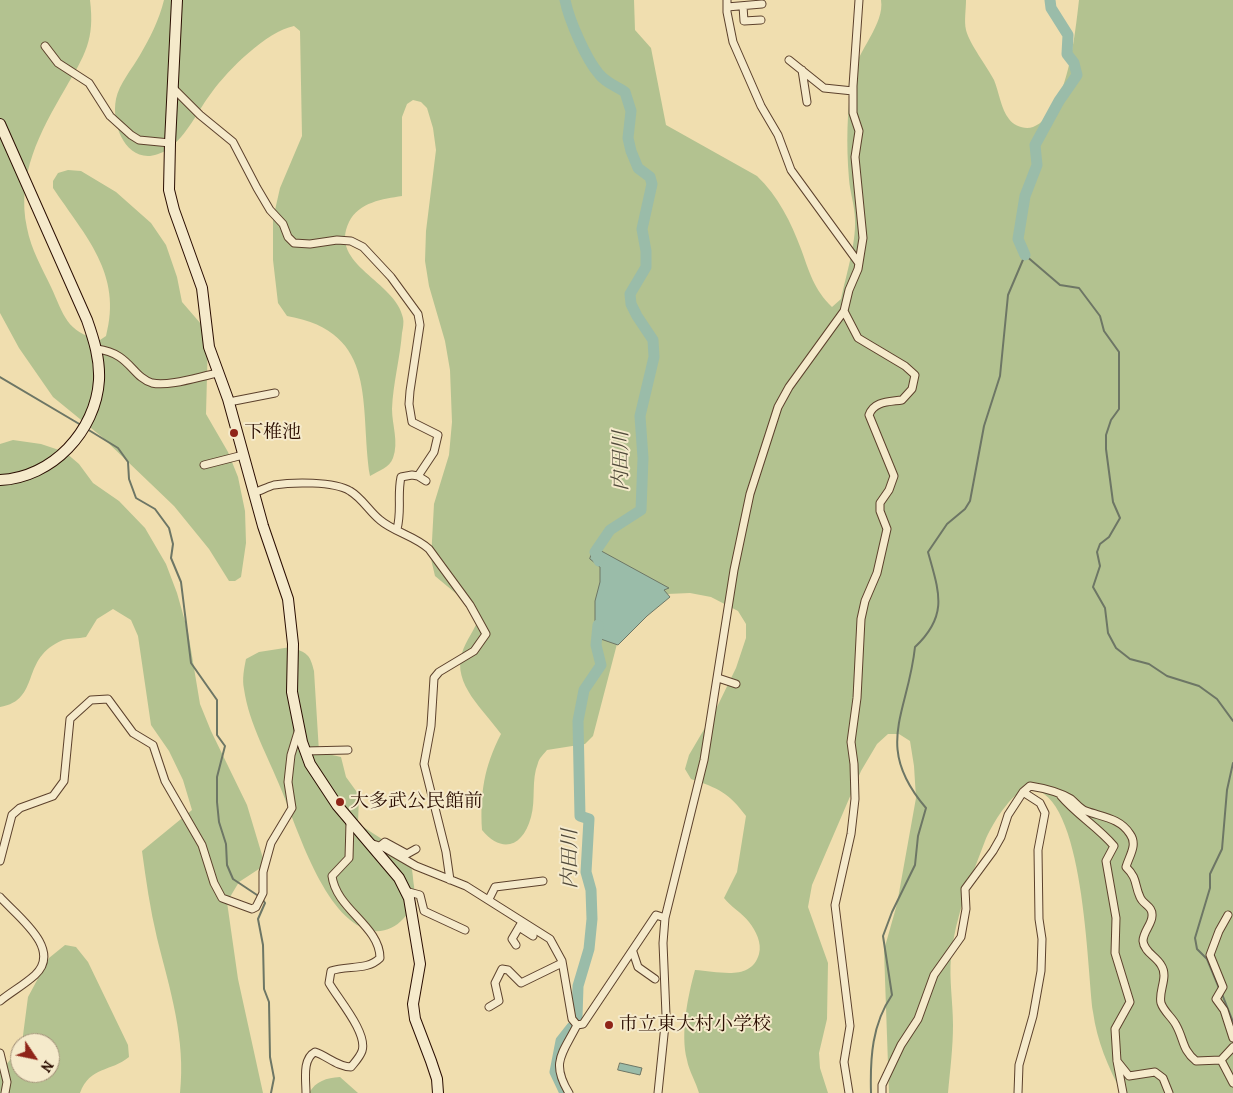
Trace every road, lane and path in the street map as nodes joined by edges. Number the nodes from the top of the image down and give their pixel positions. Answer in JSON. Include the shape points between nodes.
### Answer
{"nodes":[{"id":1,"x":177,"y":0,"type":"edge"},
{"id":2,"x":859,"y":0,"type":"edge"},
{"id":3,"x":727,"y":3,"type":"edge"},
{"id":4,"x":762,"y":4,"type":"dead end"},
{"id":5,"x":743,"y":6,"type":"junction"},
{"id":6,"x":761,"y":20,"type":"dead end"},
{"id":7,"x":45,"y":46,"type":"dead end"},
{"id":8,"x":789,"y":60,"type":"dead end"},
{"id":9,"x":802,"y":70,"type":"junction"},
{"id":10,"x":174,"y":89,"type":"junction"},
{"id":11,"x":853,"y":91,"type":"junction"},
{"id":12,"x":807,"y":102,"type":"dead end"},
{"id":13,"x":0,"y":124,"type":"edge"},
{"id":14,"x":170,"y":143,"type":"junction"},
{"id":15,"x":858,"y":262,"type":"junction"},
{"id":16,"x":844,"y":311,"type":"junction"},
{"id":17,"x":96,"y":349,"type":"junction"},
{"id":18,"x":218,"y":373,"type":"junction"},
{"id":19,"x":275,"y":393,"type":"dead end"},
{"id":20,"x":229,"y":402,"type":"junction"},
{"id":21,"x":243,"y":455,"type":"junction"},
{"id":22,"x":204,"y":466,"type":"dead end"},
{"id":23,"x":418,"y":476,"type":"junction"},
{"id":24,"x":3,"y":480,"type":"edge"},
{"id":25,"x":426,"y":481,"type":"dead end"},
{"id":26,"x":253,"y":493,"type":"junction"},
{"id":27,"x":397,"y":529,"type":"junction"},
{"id":28,"x":718,"y":678,"type":"junction"},
{"id":29,"x":736,"y":684,"type":"dead end"},
{"id":30,"x":299,"y":731,"type":"junction"},
{"id":31,"x":348,"y":750,"type":"dead end"},
{"id":32,"x":305,"y":751,"type":"junction"},
{"id":33,"x":1023,"y":792,"type":"junction"},
{"id":34,"x":1059,"y":794,"type":"junction"},
{"id":35,"x":350,"y":824,"type":"junction"},
{"id":36,"x":366,"y":842,"type":"junction"},
{"id":37,"x":380,"y":846,"type":"junction"},
{"id":38,"x":416,"y":849,"type":"dead end"},
{"id":39,"x":0,"y":861,"type":"edge"},
{"id":40,"x":450,"y":880,"type":"junction"},
{"id":41,"x":543,"y":881,"type":"dead end"},
{"id":42,"x":406,"y":892,"type":"junction"},
{"id":43,"x":0,"y":897,"type":"edge"},
{"id":44,"x":489,"y":899,"type":"junction"},
{"id":45,"x":1228,"y":915,"type":"dead end"},
{"id":46,"x":665,"y":918,"type":"junction"},
{"id":47,"x":521,"y":924,"type":"junction"},
{"id":48,"x":465,"y":930,"type":"dead end"},
{"id":49,"x":533,"y":936,"type":"dead end"},
{"id":50,"x":516,"y":945,"type":"dead end"},
{"id":51,"x":633,"y":952,"type":"junction"},
{"id":52,"x":562,"y":963,"type":"junction"},
{"id":53,"x":655,"y":979,"type":"dead end"},
{"id":54,"x":0,"y":1001,"type":"edge"},
{"id":55,"x":489,"y":1007,"type":"dead end"},
{"id":56,"x":577,"y":1025,"type":"junction"},
{"id":57,"x":1233,"y":1038,"type":"edge"},
{"id":58,"x":1233,"y":1047,"type":"edge"},
{"id":59,"x":0,"y":1053,"type":"edge"},
{"id":60,"x":1221,"y":1060,"type":"junction"},
{"id":61,"x":1117,"y":1061,"type":"junction"},
{"id":62,"x":1233,"y":1082,"type":"edge"},
{"id":63,"x":6,"y":1093,"type":"edge"},
{"id":64,"x":306,"y":1093,"type":"edge"},
{"id":65,"x":438,"y":1093,"type":"edge"},
{"id":66,"x":569,"y":1093,"type":"edge"},
{"id":67,"x":658,"y":1093,"type":"edge"},
{"id":68,"x":849,"y":1093,"type":"edge"},
{"id":69,"x":882,"y":1093,"type":"edge"},
{"id":70,"x":1018,"y":1093,"type":"edge"},
{"id":71,"x":1123,"y":1093,"type":"edge"},
{"id":72,"x":1169,"y":1093,"type":"edge"}],
"edges":[{"from":1,"to":10,"type":"street"},
{"from":2,"to":11,"type":"street"},
{"from":3,"to":5,"type":"street"},
{"from":3,"to":15,"type":"street","via":[[734,42],[791,170]]},
{"from":4,"to":5,"type":"street"},
{"from":5,"to":6,"type":"street","via":[[744,21]]},
{"from":7,"to":14,"type":"street","via":[[58,63],[89,83],[110,116],[131,135],[139,140]]},
{"from":8,"to":9,"type":"street"},
{"from":9,"to":11,"type":"street","via":[[824,88]]},
{"from":9,"to":12,"type":"street"},
{"from":10,"to":14,"type":"street"},
{"from":10,"to":23,"type":"street","via":[[233,142],[270,210],[294,243],[337,240],[351,241],[363,247],[391,277],[418,314],[420,325],[409,404],[412,422],[438,435],[434,452]]},
{"from":11,"to":15,"type":"street","via":[[853,113],[859,131],[855,157],[863,238]]},
{"from":13,"to":17,"type":"street","via":[[87,320]]},
{"from":14,"to":18,"type":"street","via":[[169,190],[202,288],[210,347]]},
{"from":15,"to":16,"type":"street"},
{"from":16,"to":28,"type":"street","via":[[789,387],[765,444],[739,543]]},
{"from":16,"to":68,"type":"street","via":[[858,338],[915,375],[912,389],[902,400],[879,403],[871,408],[868,415],[894,476],[880,503],[887,529],[877,573],[861,619],[851,742],[855,799],[851,834],[835,905],[850,1026],[844,1062]]},
{"from":17,"to":18,"type":"street","via":[[110,351],[125,359],[146,380],[161,384]]},
{"from":17,"to":24,"type":"street","via":[[99,379],[93,409],[84,429],[53,461],[36,471]]},
{"from":18,"to":20,"type":"street"},
{"from":19,"to":20,"type":"street"},
{"from":20,"to":21,"type":"street"},
{"from":21,"to":22,"type":"street"},
{"from":21,"to":26,"type":"street"},
{"from":23,"to":25,"type":"street"},
{"from":23,"to":27,"type":"street","via":[[401,477],[398,491],[401,512]]},
{"from":26,"to":27,"type":"street","via":[[290,483],[348,489],[380,521]]},
{"from":26,"to":30,"type":"street","via":[[288,599],[293,644],[292,692]]},
{"from":27,"to":40,"type":"street","via":[[429,549],[470,605],[486,634],[474,651],[434,678],[431,726],[424,764]]},
{"from":28,"to":29,"type":"street"},
{"from":28,"to":46,"type":"street","via":[[704,760]]},
{"from":30,"to":32,"type":"street"},
{"from":30,"to":39,"type":"street","via":[[291,755],[288,782],[292,808],[271,842],[263,872],[261,898],[252,909],[222,898],[214,884],[202,845],[164,781],[153,745],[133,733],[108,699],[91,700],[70,719],[64,781],[54,796],[20,808],[12,815]]},
{"from":31,"to":32,"type":"street"},
{"from":32,"to":35,"type":"street","via":[[310,764]]},
{"from":33,"to":34,"type":"street","via":[[1030,786]]},
{"from":33,"to":69,"type":"street","via":[[1008,815],[993,851],[965,889],[966,909],[961,937],[934,976],[918,1019],[882,1085]]},
{"from":33,"to":70,"type":"street","via":[[1040,803],[1045,813],[1038,850],[1041,971],[1019,1065]]},
{"from":34,"to":60,"type":"street","via":[[1084,811],[1119,823],[1131,835],[1134,848],[1126,867],[1135,876],[1140,899],[1151,909],[1152,916],[1143,939],[1145,948],[1162,966],[1164,983],[1160,1001],[1176,1025],[1189,1056],[1196,1061]]},
{"from":34,"to":61,"type":"street","via":[[1076,814],[1114,846],[1106,861],[1116,918],[1115,953],[1130,1002],[1116,1029]]},
{"from":35,"to":36,"type":"street"},
{"from":35,"to":64,"type":"street","via":[[350,858],[332,876],[334,887],[337,895],[365,926],[380,950],[380,958],[374,964],[331,972],[329,983],[355,1022],[363,1041],[362,1051],[350,1067],[343,1067],[325,1055],[310,1054]]},
{"from":36,"to":37,"type":"street"},
{"from":36,"to":42,"type":"street","via":[[399,878]]},
{"from":37,"to":38,"type":"street","via":[[385,842],[407,854]]},
{"from":37,"to":40,"type":"street"},
{"from":40,"to":44,"type":"street"},
{"from":41,"to":44,"type":"street","via":[[495,887]]},
{"from":42,"to":48,"type":"street","via":[[420,895],[424,911]]},
{"from":42,"to":65,"type":"street","via":[[420,964],[413,1004],[415,1019],[437,1079]]},
{"from":43,"to":54,"type":"street","via":[[40,941],[45,958],[36,975]]},
{"from":44,"to":47,"type":"street"},
{"from":45,"to":57,"type":"street","via":[[1210,955],[1223,987],[1216,998],[1224,1010]]},
{"from":46,"to":51,"type":"street","via":[[656,916]]},
{"from":46,"to":67,"type":"street","via":[[666,1015]]},
{"from":47,"to":49,"type":"street"},
{"from":47,"to":50,"type":"street","via":[[512,939]]},
{"from":47,"to":52,"type":"street","via":[[550,939]]},
{"from":51,"to":53,"type":"street","via":[[638,967]]},
{"from":51,"to":56,"type":"street","via":[[583,1024]]},
{"from":52,"to":55,"type":"street","via":[[521,983],[508,970],[502,969],[495,983],[499,1001]]},
{"from":52,"to":56,"type":"street","via":[[572,1020]]},
{"from":56,"to":66,"type":"street","via":[[565,1043],[559,1063],[561,1080]]},
{"from":58,"to":60,"type":"street"},
{"from":59,"to":63,"type":"street","via":[[7,1082]]},
{"from":60,"to":62,"type":"street"},
{"from":61,"to":71,"type":"street"},
{"from":61,"to":72,"type":"street","via":[[1129,1076],[1155,1072],[1163,1078]]}]}
